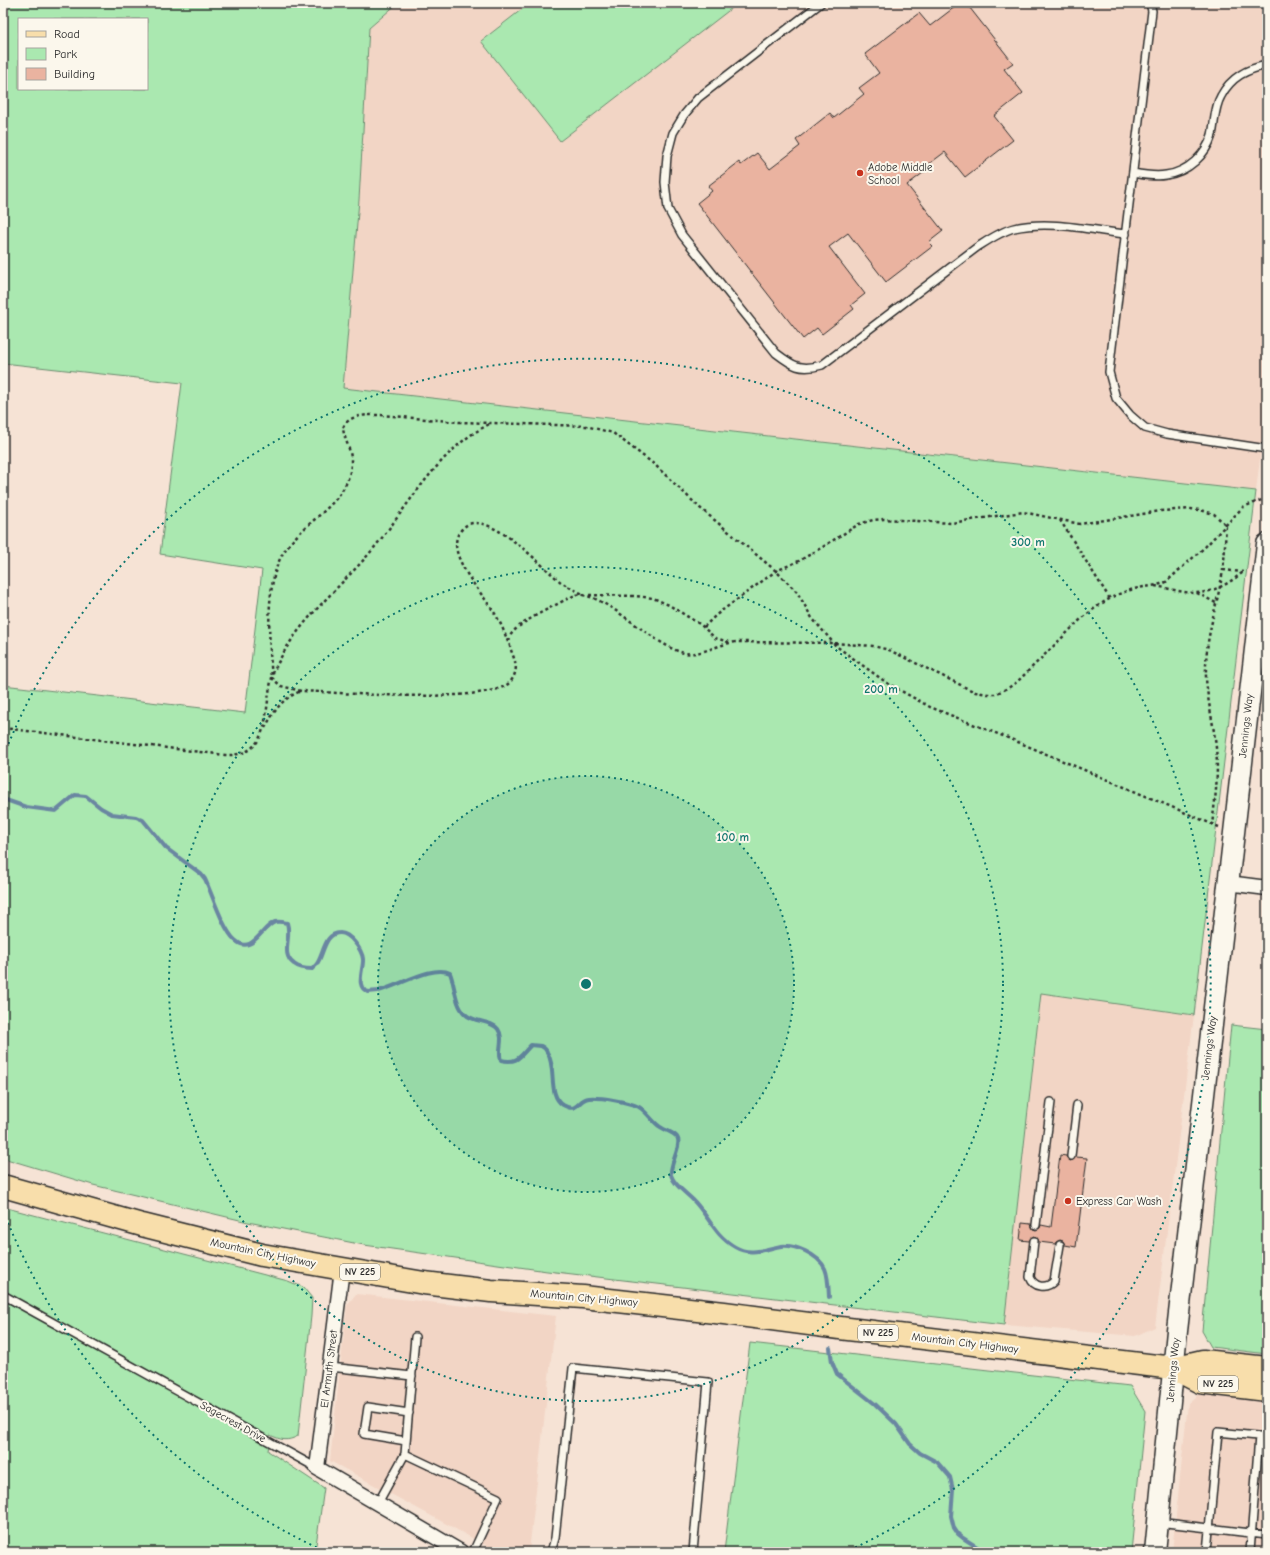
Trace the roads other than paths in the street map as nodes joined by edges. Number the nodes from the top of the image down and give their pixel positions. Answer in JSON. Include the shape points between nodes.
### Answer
{"nodes":[{"id":1,"x":821,"y":3,"type":"edge"},
{"id":2,"x":1150,"y":3,"type":"edge"},
{"id":3,"x":1267,"y":65,"type":"edge"},
{"id":4,"x":1133,"y":173,"type":"junction"},
{"id":5,"x":1126,"y":234,"type":"junction"},
{"id":6,"x":1267,"y":449,"type":"edge"},
{"id":7,"x":1267,"y":544,"type":"edge"},
{"id":8,"x":1264,"y":580,"type":"edge"},
{"id":9,"x":1228,"y":883,"type":"junction"},
{"id":10,"x":1267,"y":888,"type":"edge"},
{"id":11,"x":1051,"y":1102,"type":"dead end"},
{"id":12,"x":1077,"y":1105,"type":"dead end"},
{"id":13,"x":1071,"y":1156,"type":"dead end"},
{"id":14,"x":3,"y":1186,"type":"edge"},
{"id":15,"x":1036,"y":1225,"type":"dead end"},
{"id":16,"x":1034,"y":1241,"type":"dead end"},
{"id":17,"x":1060,"y":1244,"type":"dead end"},
{"id":18,"x":342,"y":1269,"type":"junction"},
{"id":19,"x":3,"y":1295,"type":"edge"},
{"id":20,"x":415,"y":1337,"type":"dead end"},
{"id":21,"x":330,"y":1367,"type":"junction"},
{"id":22,"x":1173,"y":1368,"type":"junction"},
{"id":23,"x":1267,"y":1368,"type":"edge"},
{"id":24,"x":412,"y":1376,"type":"junction"},
{"id":25,"x":1267,"y":1390,"type":"edge"},
{"id":26,"x":409,"y":1413,"type":"junction"},
{"id":27,"x":1259,"y":1436,"type":"junction"},
{"id":28,"x":1267,"y":1437,"type":"edge"},
{"id":29,"x":406,"y":1441,"type":"junction"},
{"id":30,"x":405,"y":1454,"type":"junction"},
{"id":31,"x":317,"y":1468,"type":"junction"},
{"id":32,"x":378,"y":1503,"type":"junction"},
{"id":33,"x":1158,"y":1522,"type":"junction"},
{"id":34,"x":1210,"y":1528,"type":"junction"},
{"id":35,"x":1252,"y":1533,"type":"junction"},
{"id":36,"x":1267,"y":1535,"type":"edge"},
{"id":37,"x":462,"y":1552,"type":"edge"},
{"id":38,"x":473,"y":1552,"type":"edge"},
{"id":39,"x":551,"y":1552,"type":"edge"},
{"id":40,"x":693,"y":1552,"type":"edge"},
{"id":41,"x":1155,"y":1552,"type":"edge"},
{"id":42,"x":1207,"y":1552,"type":"edge"},
{"id":43,"x":1250,"y":1552,"type":"edge"}],
"edges":[{"from":1,"to":5,"type":"lane","via":[[698,98],[673,133],[667,156],[665,182],[668,209],[682,235],[776,353],[790,364],[808,369],[822,365],[976,248],[1014,228],[1061,226]]},
{"from":2,"to":4,"type":"lane","via":[[1152,11]]},
{"from":3,"to":4,"type":"lane","via":[[1250,68],[1233,80],[1221,96],[1205,151],[1189,167],[1168,175]]},
{"from":4,"to":5,"type":"lane"},
{"from":5,"to":6,"type":"lane","via":[[1109,372],[1116,398],[1145,428],[1167,434]]},
{"from":7,"to":8,"type":"street","name":"Jennings Way"},
{"from":8,"to":9,"type":"street","name":"Jennings Way"},
{"from":9,"to":10,"type":"street"},
{"from":9,"to":22,"type":"street","name":"Jennings Way"},
{"from":11,"to":15,"type":"lane"},
{"from":12,"to":13,"type":"lane"},
{"from":14,"to":18,"type":"main road","name":"Mountain City Highway","number":"NV 225","via":[[262,1255]]},
{"from":16,"to":17,"type":"lane","via":[[1030,1277],[1040,1286],[1049,1286],[1054,1281]]},
{"from":18,"to":21,"type":"street","name":"El Armuth Street"},
{"from":18,"to":22,"type":"main road","name":"Mountain City Highway","number":"NV 225","via":[[491,1291],[583,1297],[716,1312]]},
{"from":19,"to":31,"type":"lane","name":"Sagecrest Drive"},
{"from":20,"to":24,"type":"lane"},
{"from":21,"to":24,"type":"lane"},
{"from":21,"to":31,"type":"street","name":"El Armuth Street"},
{"from":22,"to":23,"type":"main road","name":"Mountain City Highway","number":"NV 225","via":[[1203,1361]]},
{"from":22,"to":25,"type":"main road","name":"Mountain City Highway","number":"NV 225","via":[[1200,1382]]},
{"from":22,"to":33,"type":"street","name":"Jennings Way"},
{"from":24,"to":26,"type":"lane"},
{"from":26,"to":29,"type":"lane"},
{"from":26,"to":29,"type":"lane","via":[[368,1407],[364,1434]]},
{"from":27,"to":28,"type":"lane"},
{"from":27,"to":34,"type":"lane","via":[[1218,1432]]},
{"from":27,"to":35,"type":"lane"},
{"from":29,"to":30,"type":"lane"},
{"from":30,"to":32,"type":"lane"},
{"from":30,"to":38,"type":"lane","via":[[498,1498]]},
{"from":31,"to":32,"type":"street","name":"Sagecrest Drive"},
{"from":32,"to":37,"type":"street","name":"Sagecrest Drive"},
{"from":33,"to":34,"type":"lane"},
{"from":33,"to":41,"type":"street","name":"Jennings Way"},
{"from":34,"to":35,"type":"lane"},
{"from":34,"to":42,"type":"lane"},
{"from":35,"to":36,"type":"lane"},
{"from":35,"to":43,"type":"lane"},
{"from":39,"to":40,"type":"lane","via":[[555,1538],[573,1368],[708,1382]]}]}
